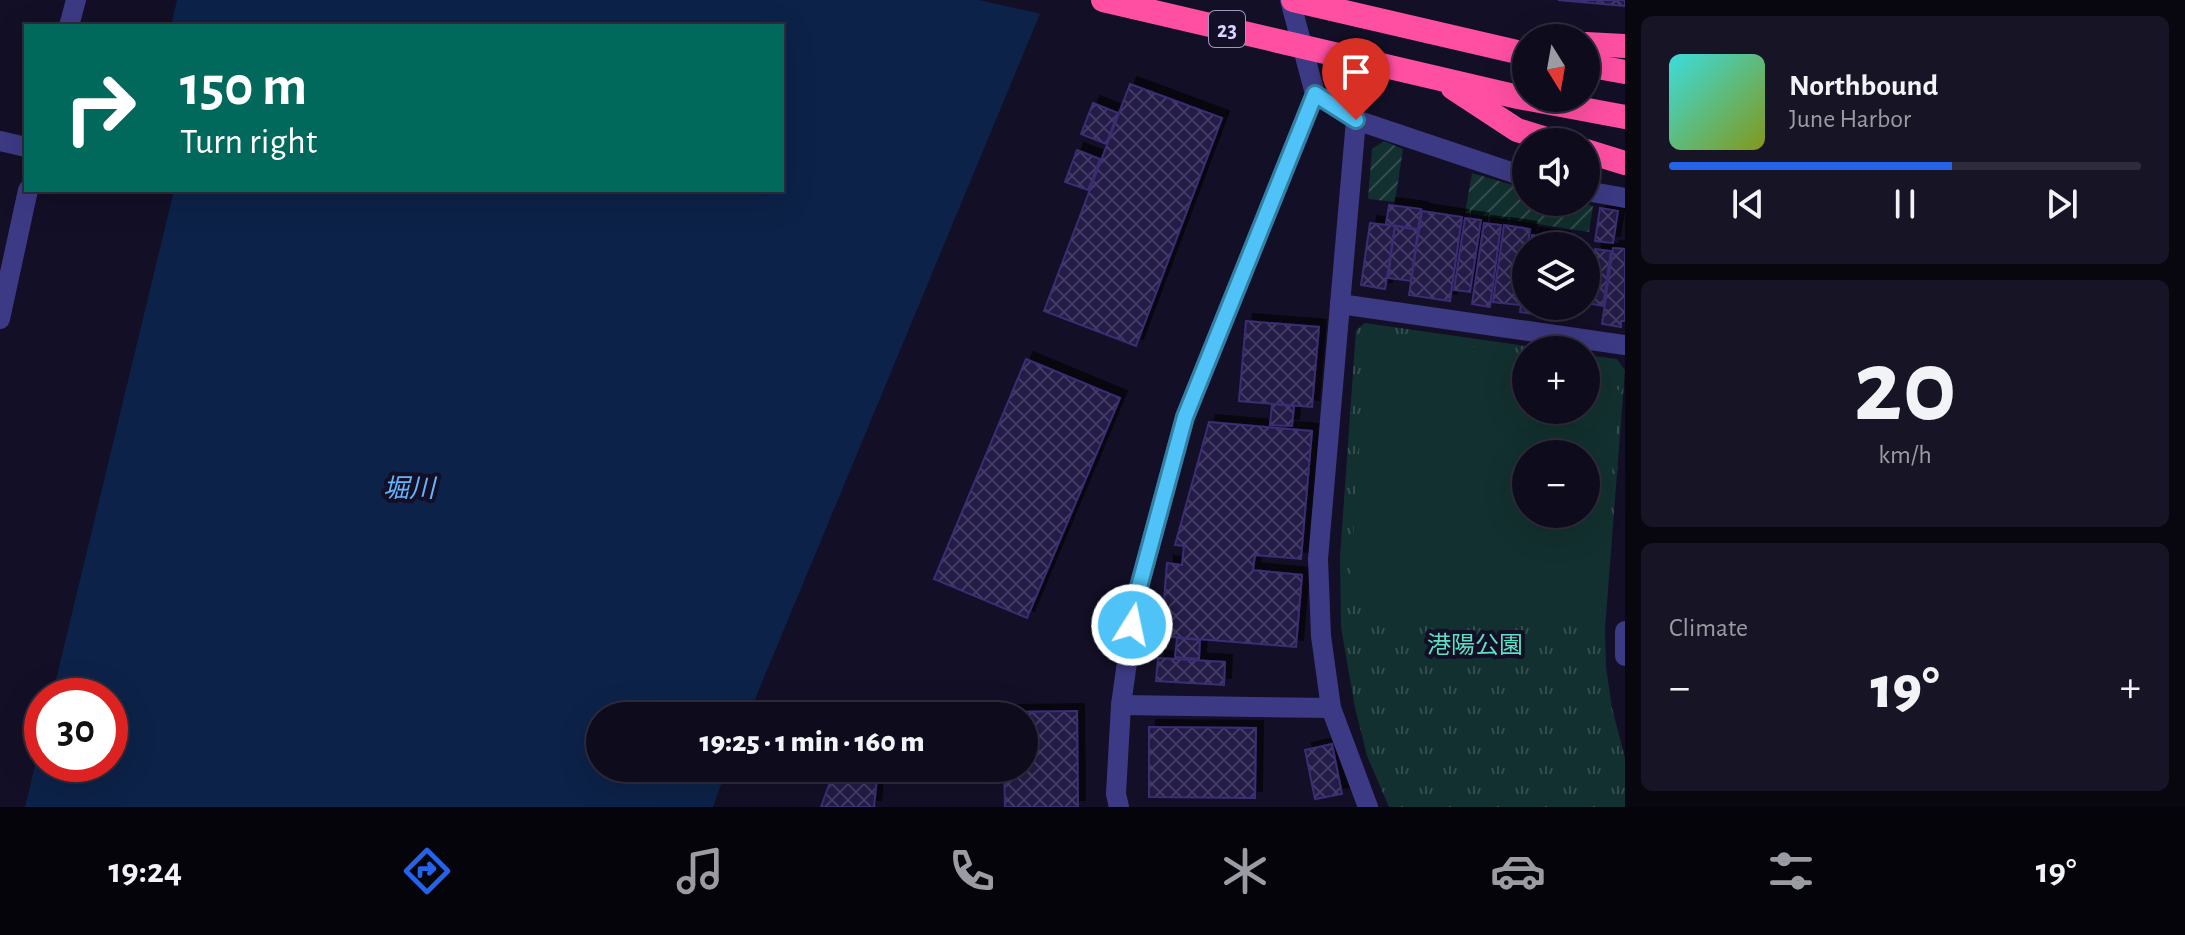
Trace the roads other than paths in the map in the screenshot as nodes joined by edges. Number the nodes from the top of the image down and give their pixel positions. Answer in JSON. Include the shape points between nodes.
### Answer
{"nodes":[{"id":1,"x":76,"y":0,"type":"edge"},
{"id":2,"x":1103,"y":0,"type":"edge"},
{"id":3,"x":1292,"y":0,"type":"edge"},
{"id":4,"x":70,"y":24,"type":"edge"},
{"id":5,"x":1463,"y":38,"type":"junction"},
{"id":6,"x":1512,"y":40,"type":"edge"},
{"id":7,"x":1600,"y":45,"type":"edge"},
{"id":8,"x":1625,"y":46,"type":"edge"},
{"id":9,"x":1512,"y":50,"type":"edge"},
{"id":10,"x":1600,"y":68,"type":"edge"},
{"id":11,"x":1625,"y":72,"type":"edge"},
{"id":12,"x":1438,"y":78,"type":"junction"},
{"id":13,"x":1315,"y":94,"type":"junction"},
{"id":14,"x":1625,"y":117,"type":"edge"},
{"id":15,"x":1356,"y":120,"type":"junction"},
{"id":16,"x":1514,"y":128,"type":"edge"},
{"id":17,"x":0,"y":141,"type":"edge"},
{"id":18,"x":24,"y":147,"type":"edge"},
{"id":19,"x":1600,"y":155,"type":"edge"},
{"id":20,"x":1625,"y":163,"type":"edge"},
{"id":21,"x":1512,"y":172,"type":"edge"},
{"id":22,"x":28,"y":192,"type":"edge"},
{"id":23,"x":1600,"y":194,"type":"edge"},
{"id":24,"x":1625,"y":198,"type":"edge"},
{"id":25,"x":1340,"y":304,"type":"junction"},
{"id":26,"x":0,"y":319,"type":"edge"},
{"id":27,"x":1625,"y":345,"type":"edge"},
{"id":28,"x":1625,"y":631,"type":"edge"},
{"id":29,"x":1625,"y":656,"type":"edge"},
{"id":30,"x":1121,"y":705,"type":"junction"},
{"id":31,"x":1331,"y":708,"type":"junction"},
{"id":32,"x":1119,"y":807,"type":"edge"},
{"id":33,"x":1368,"y":807,"type":"edge"}],
"edges":[{"from":1,"to":4,"type":"street"},
{"from":2,"to":12,"type":"highway","number":"23","bridge":true},
{"from":3,"to":5,"type":"highway"},
{"from":3,"to":13,"type":"street"},
{"from":5,"to":6,"type":"highway"},
{"from":5,"to":9,"type":"highway"},
{"from":7,"to":8,"type":"highway"},
{"from":10,"to":11,"type":"highway"},
{"from":12,"to":14,"type":"highway","number":"23"},
{"from":12,"to":16,"type":"highway","number":"23"},
{"from":13,"to":15,"type":"street"},
{"from":13,"to":30,"type":"street","via":[[1185,417],[1136,598]]},
{"from":15,"to":21,"type":"street"},
{"from":15,"to":25,"type":"street"},
{"from":17,"to":18,"type":"street"},
{"from":19,"to":20,"type":"highway"},
{"from":22,"to":26,"type":"street"},
{"from":23,"to":24,"type":"street"},
{"from":25,"to":27,"type":"street"},
{"from":25,"to":31,"type":"street","via":[[1318,559]]},
{"from":28,"to":29,"type":"street"},
{"from":30,"to":31,"type":"street"},
{"from":30,"to":32,"type":"street"},
{"from":31,"to":33,"type":"street"}]}
